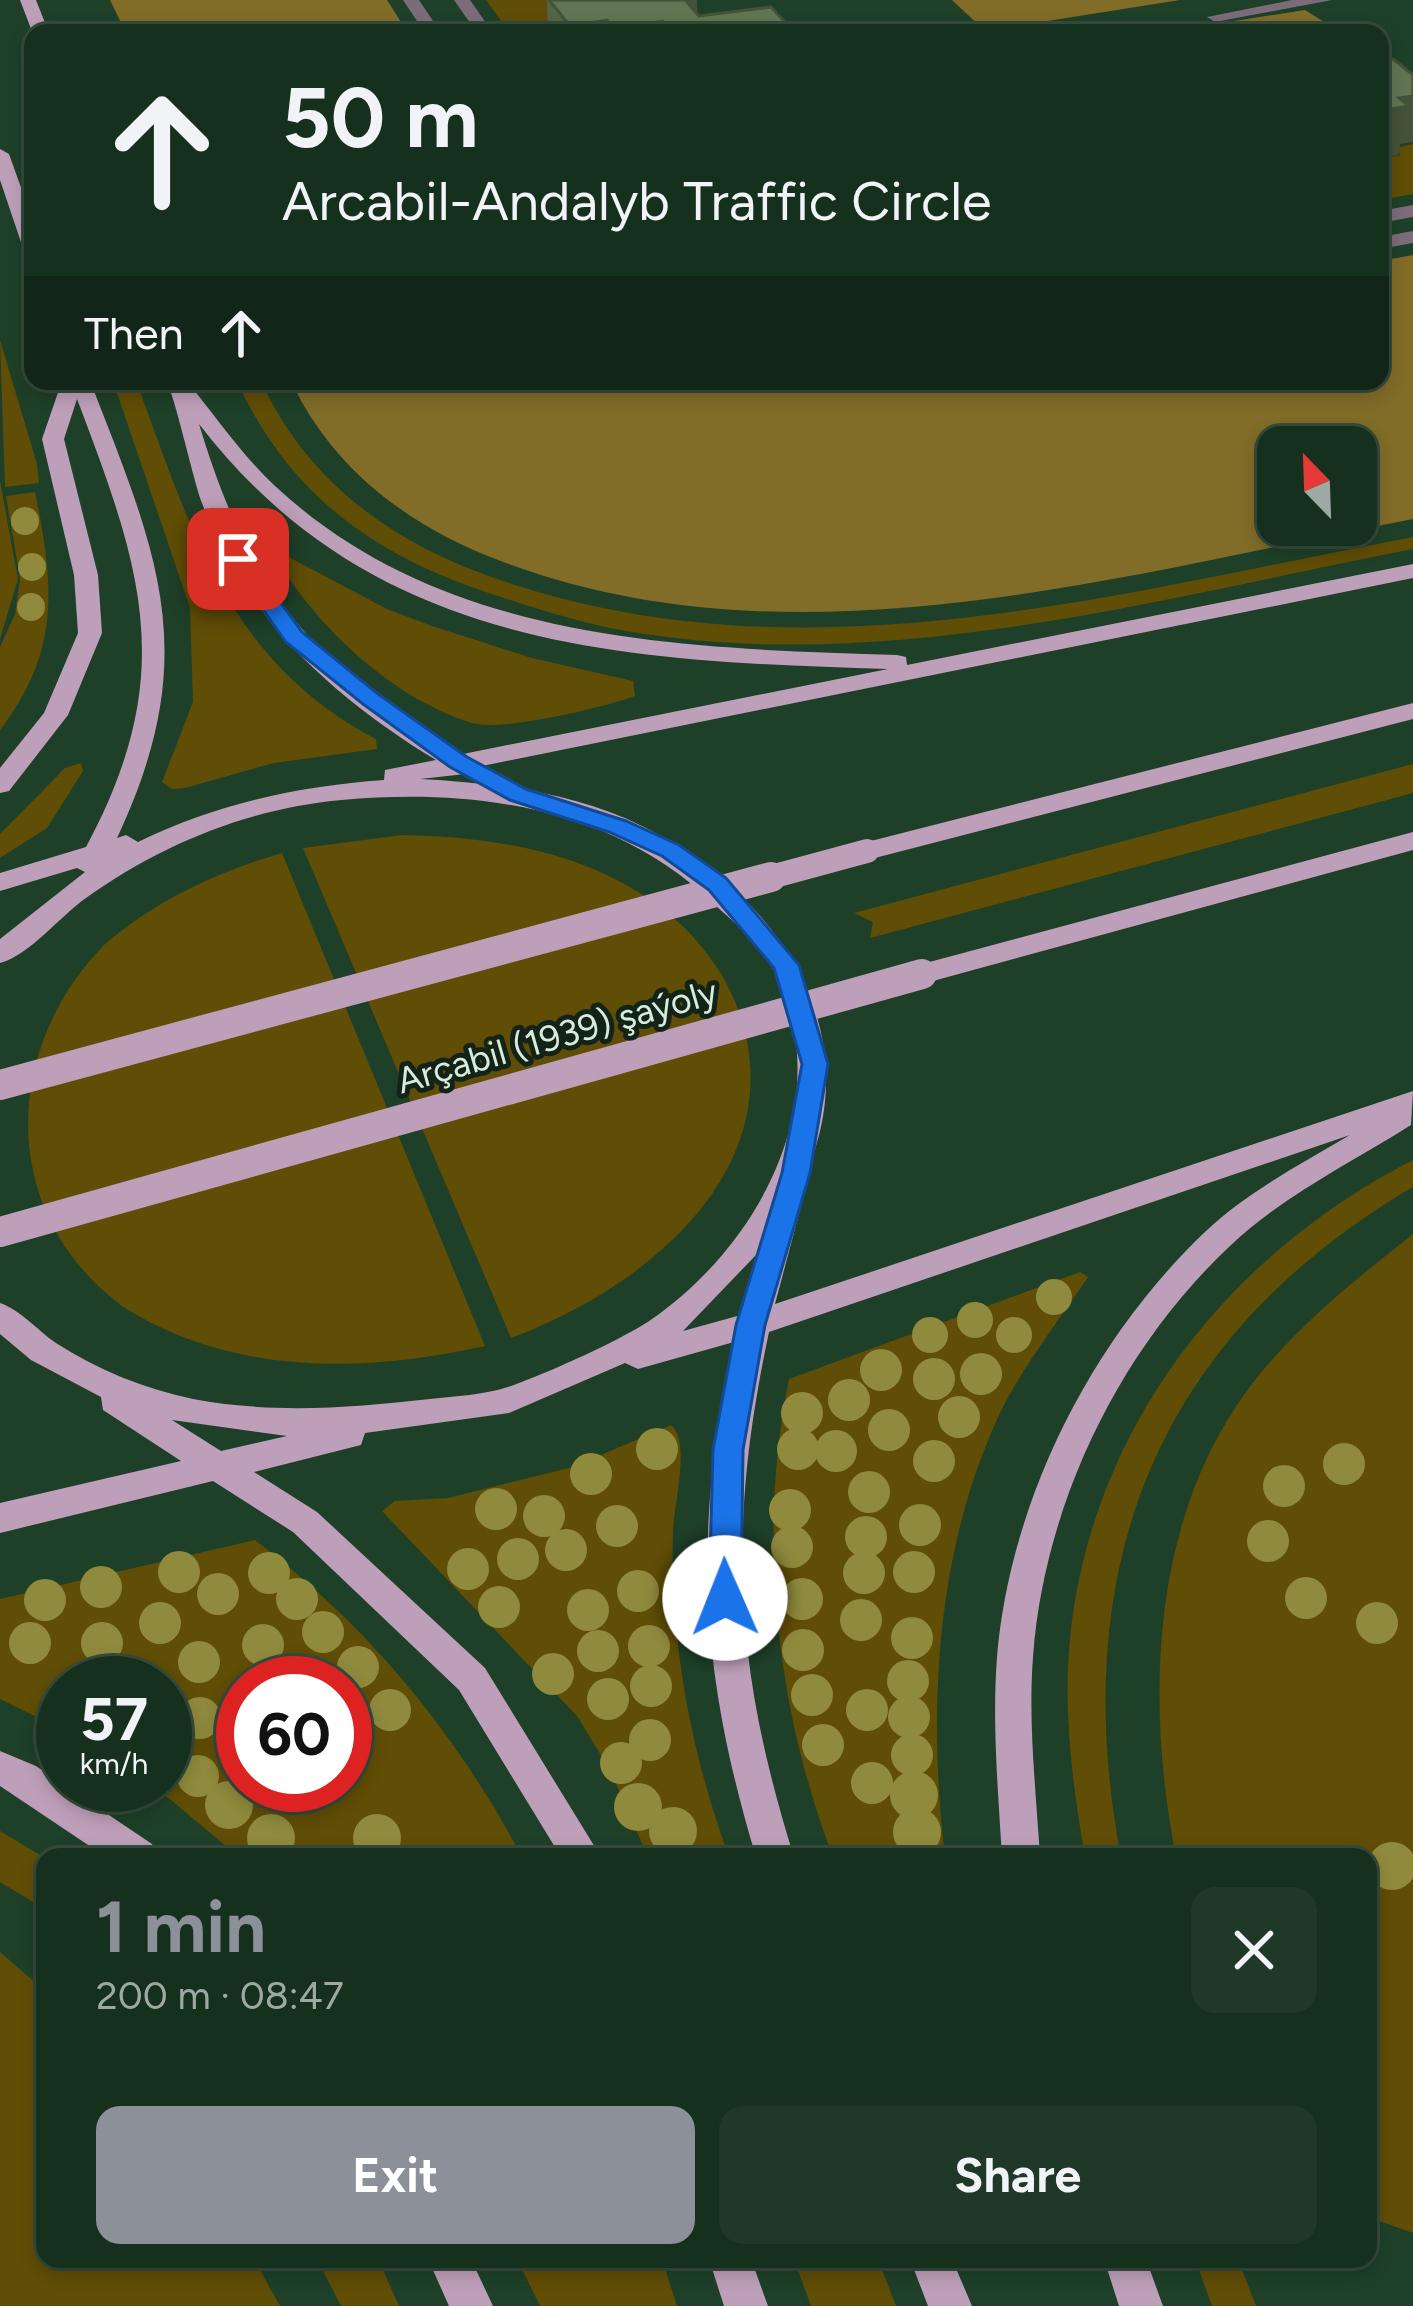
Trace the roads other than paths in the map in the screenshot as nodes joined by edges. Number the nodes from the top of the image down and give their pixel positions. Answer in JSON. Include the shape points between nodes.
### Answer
{"nodes":[{"id":1,"x":1324,"y":0,"type":"edge"},
{"id":2,"x":1215,"y":17,"type":"dead end"},
{"id":3,"x":0,"y":154,"type":"edge"},
{"id":4,"x":24,"y":222,"type":"edge"},
{"id":5,"x":72,"y":390,"type":"edge"},
{"id":6,"x":80,"y":390,"type":"edge"},
{"id":7,"x":178,"y":390,"type":"edge"},
{"id":8,"x":183,"y":390,"type":"edge"},
{"id":9,"x":1413,"y":571,"type":"edge"},
{"id":10,"x":951,"y":664,"type":"junction"},
{"id":11,"x":1413,"y":711,"type":"edge"},
{"id":12,"x":458,"y":762,"type":"junction"},
{"id":13,"x":0,"y":785,"type":"edge"},
{"id":14,"x":518,"y":795,"type":"junction"},
{"id":15,"x":268,"y":805,"type":"junction"},
{"id":16,"x":1413,"y":841,"type":"edge"},
{"id":17,"x":97,"y":853,"type":"junction"},
{"id":18,"x":0,"y":882,"type":"edge"},
{"id":19,"x":62,"y":897,"type":"junction"},
{"id":20,"x":0,"y":954,"type":"edge"},
{"id":21,"x":0,"y":1085,"type":"edge"},
{"id":22,"x":1413,"y":1106,"type":"edge"},
{"id":23,"x":796,"y":1173,"type":"junction"},
{"id":24,"x":0,"y":1232,"type":"edge"},
{"id":25,"x":0,"y":1316,"type":"edge"},
{"id":26,"x":750,"y":1325,"type":"junction"},
{"id":27,"x":25,"y":1341,"type":"junction"},
{"id":28,"x":509,"y":1400,"type":"junction"},
{"id":29,"x":209,"y":1466,"type":"junction"},
{"id":30,"x":0,"y":1519,"type":"edge"},
{"id":31,"x":0,"y":1768,"type":"edge"},
{"id":32,"x":125,"y":1848,"type":"edge"},
{"id":33,"x":576,"y":1848,"type":"edge"},
{"id":34,"x":773,"y":1848,"type":"edge"},
{"id":35,"x":1021,"y":1848,"type":"edge"},
{"id":36,"x":452,"y":2268,"type":"edge"},
{"id":37,"x":733,"y":2268,"type":"edge"},
{"id":38,"x":935,"y":2268,"type":"edge"},
{"id":39,"x":1128,"y":2268,"type":"edge"},
{"id":40,"x":471,"y":2306,"type":"edge"},
{"id":41,"x":746,"y":2306,"type":"edge"},
{"id":42,"x":950,"y":2306,"type":"edge"},
{"id":43,"x":1141,"y":2306,"type":"edge"}],
"edges":[{"from":1,"to":2,"type":"lane"},
{"from":3,"to":4,"type":"main road"},
{"from":5,"to":13,"type":"main road","via":[[53,439],[86,574],[90,633],[56,715]]},
{"from":6,"to":17,"type":"main road","via":[[151,571],[158,613],[142,738]]},
{"from":7,"to":12,"type":"main road","via":[[210,498],[262,598],[323,662]]},
{"from":8,"to":10,"type":"main road","via":[[269,493],[349,552],[485,615],[650,652]]},
{"from":9,"to":10,"type":"main road"},
{"from":10,"to":12,"type":"main road"},
{"from":11,"to":21,"type":"main road","bridge":true},
{"from":12,"to":14,"type":"main road"},
{"from":12,"to":15,"type":"main road"},
{"from":14,"to":15,"type":"main road","via":[[346,791]]},
{"from":14,"to":23,"type":"main road","via":[[671,850],[718,884],[786,965],[815,1064]]},
{"from":15,"to":17,"type":"main road"},
{"from":15,"to":19,"type":"main road","via":[[177,834]]},
{"from":16,"to":24,"type":"main road","name":"Arçabil (1939) şaýoly","bridge":true},
{"from":17,"to":18,"type":"main road"},
{"from":17,"to":19,"type":"main road"},
{"from":19,"to":20,"type":"main road"},
{"from":22,"to":26,"type":"main road"},
{"from":22,"to":35,"type":"main road","via":[[1220,1236],[1140,1329],[1086,1421],[1055,1486],[1018,1631]]},
{"from":23,"to":26,"type":"main road"},
{"from":23,"to":28,"type":"main road","via":[[744,1256],[660,1331]]},
{"from":25,"to":27,"type":"main road"},
{"from":26,"to":28,"type":"main road"},
{"from":26,"to":34,"type":"main road","via":[[728,1450],[722,1558],[729,1676]]},
{"from":27,"to":28,"type":"main road","via":[[133,1399],[265,1424],[370,1420]]},
{"from":27,"to":29,"type":"main road"},
{"from":28,"to":29,"type":"main road"},
{"from":29,"to":30,"type":"main road"},
{"from":29,"to":33,"type":"main road","via":[[305,1522],[472,1679]]},
{"from":31,"to":32,"type":"main road"},
{"from":36,"to":40,"type":"main road"},
{"from":37,"to":41,"type":"main road"},
{"from":38,"to":42,"type":"main road"},
{"from":39,"to":43,"type":"main road"}]}
